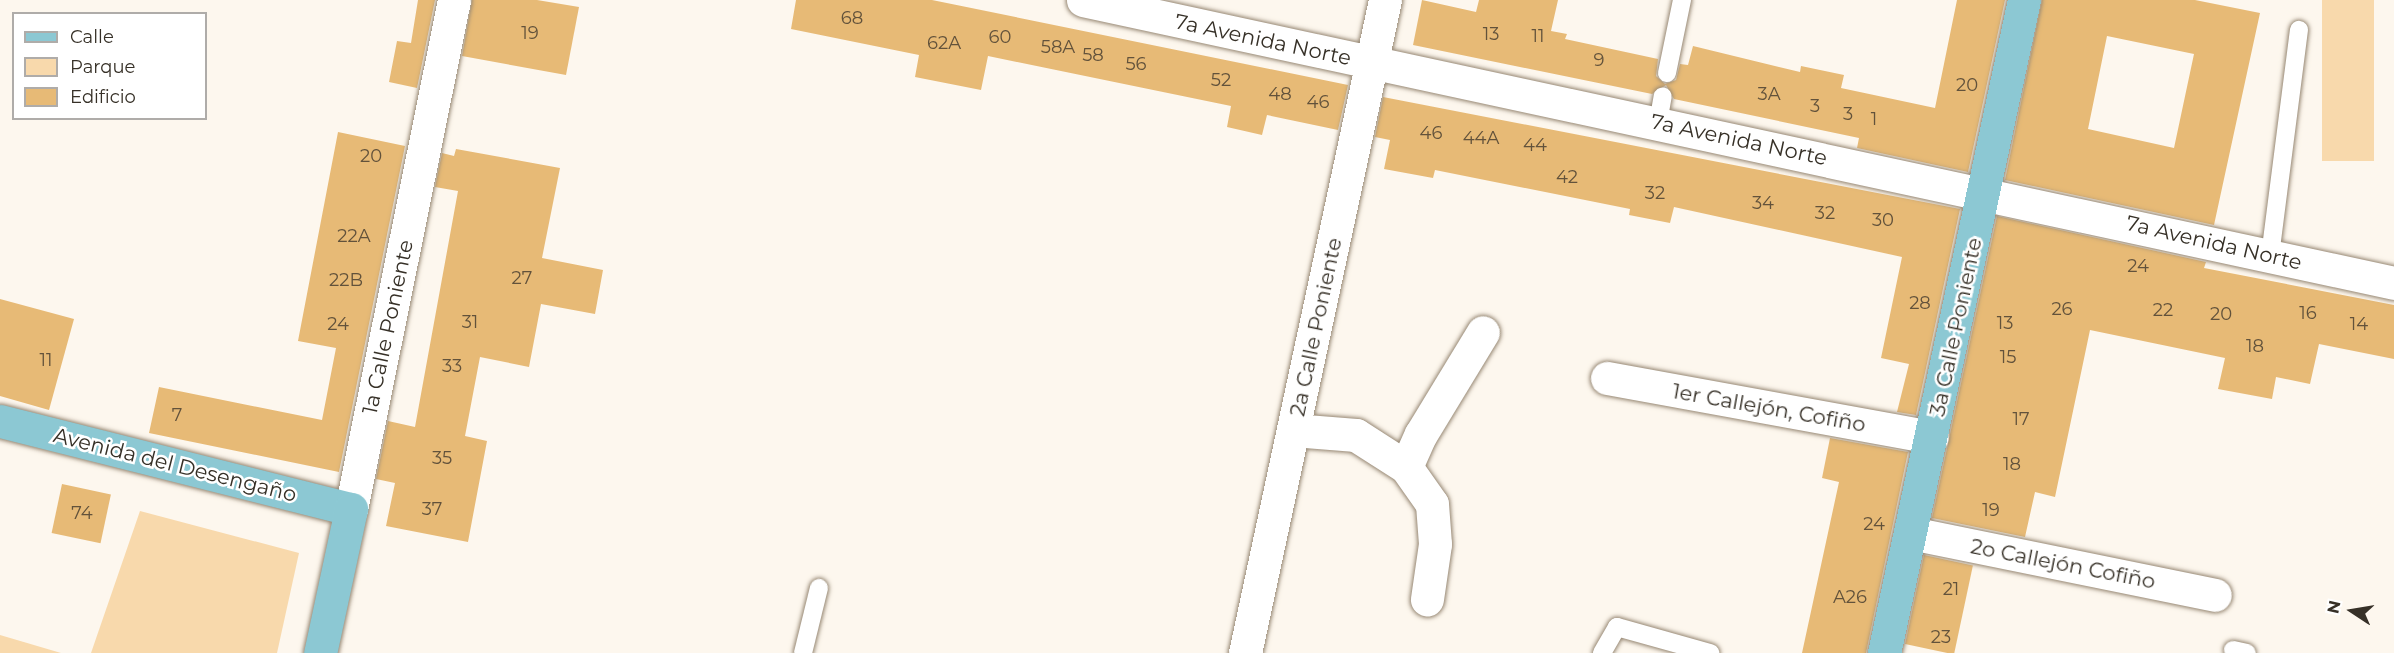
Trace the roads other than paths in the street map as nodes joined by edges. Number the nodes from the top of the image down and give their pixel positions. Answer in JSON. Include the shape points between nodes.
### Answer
{"nodes":[{"id":1,"x":454,"y":0,"type":"edge"},
{"id":2,"x":1083,"y":0,"type":"edge"},
{"id":3,"x":1385,"y":0,"type":"edge"},
{"id":4,"x":1682,"y":0,"type":"edge"},
{"id":5,"x":2024,"y":0,"type":"edge"},
{"id":6,"x":2299,"y":30,"type":"dead end"},
{"id":7,"x":1372,"y":64,"type":"junction"},
{"id":8,"x":1667,"y":73,"type":"dead end"},
{"id":9,"x":1985,"y":193,"type":"junction"},
{"id":10,"x":2270,"y":256,"type":"junction"},
{"id":11,"x":2394,"y":283,"type":"edge"},
{"id":12,"x":1483,"y":332,"type":"dead end"},
{"id":13,"x":1607,"y":378,"type":"dead end"},
{"id":14,"x":0,"y":421,"type":"edge"},
{"id":15,"x":1293,"y":430,"type":"junction"},
{"id":16,"x":1932,"y":438,"type":"junction"},
{"id":17,"x":1406,"y":467,"type":"junction"},
{"id":18,"x":351,"y":509,"type":"junction"},
{"id":19,"x":1911,"y":533,"type":"junction"},
{"id":20,"x":819,"y":588,"type":"dead end"},
{"id":21,"x":2215,"y":595,"type":"dead end"},
{"id":22,"x":1427,"y":598,"type":"dead end"},
{"id":23,"x":320,"y":653,"type":"edge"},
{"id":24,"x":803,"y":653,"type":"edge"},
{"id":25,"x":1245,"y":653,"type":"edge"},
{"id":26,"x":1602,"y":653,"type":"edge"},
{"id":27,"x":1710,"y":653,"type":"edge"},
{"id":28,"x":1884,"y":653,"type":"edge"}],
"edges":[{"from":1,"to":18,"type":"street","name":"1a Calle Poniente"},
{"from":2,"to":7,"type":"street","name":"7a Avenida Norte"},
{"from":3,"to":7,"type":"street","name":"2a Calle Poniente"},
{"from":4,"to":8,"type":"lane"},
{"from":5,"to":9,"type":"main road","name":"3a Calle Poniente"},
{"from":6,"to":10,"type":"lane"},
{"from":7,"to":9,"type":"street","name":"7a Avenida Norte","via":[[1660,110]]},
{"from":7,"to":15,"type":"street","name":"2a Calle Poniente"},
{"from":9,"to":10,"type":"street","name":"7a Avenida Norte"},
{"from":9,"to":16,"type":"main road","name":"3a Calle Poniente"},
{"from":10,"to":11,"type":"street","name":"7a Avenida Norte"},
{"from":12,"to":17,"type":"street","via":[[1421,434]]},
{"from":13,"to":16,"type":"street","name":"1er Callejón, Cofiño"},
{"from":14,"to":18,"type":"main road","name":"Avenida del Desengaño"},
{"from":15,"to":17,"type":"street","via":[[1356,435]]},
{"from":15,"to":25,"type":"street","name":"2a Calle Poniente"},
{"from":16,"to":19,"type":"main road","name":"3a Calle Poniente"},
{"from":17,"to":22,"type":"street","via":[[1432,504],[1435,544]]},
{"from":18,"to":23,"type":"main road","name":"1a Calle Poniente"},
{"from":19,"to":21,"type":"street","name":"2o Callejón Cofiño"},
{"from":19,"to":28,"type":"main road","name":"3a Calle Poniente"},
{"from":20,"to":24,"type":"lane"},
{"from":26,"to":27,"type":"lane","via":[[1617,627]]}]}
